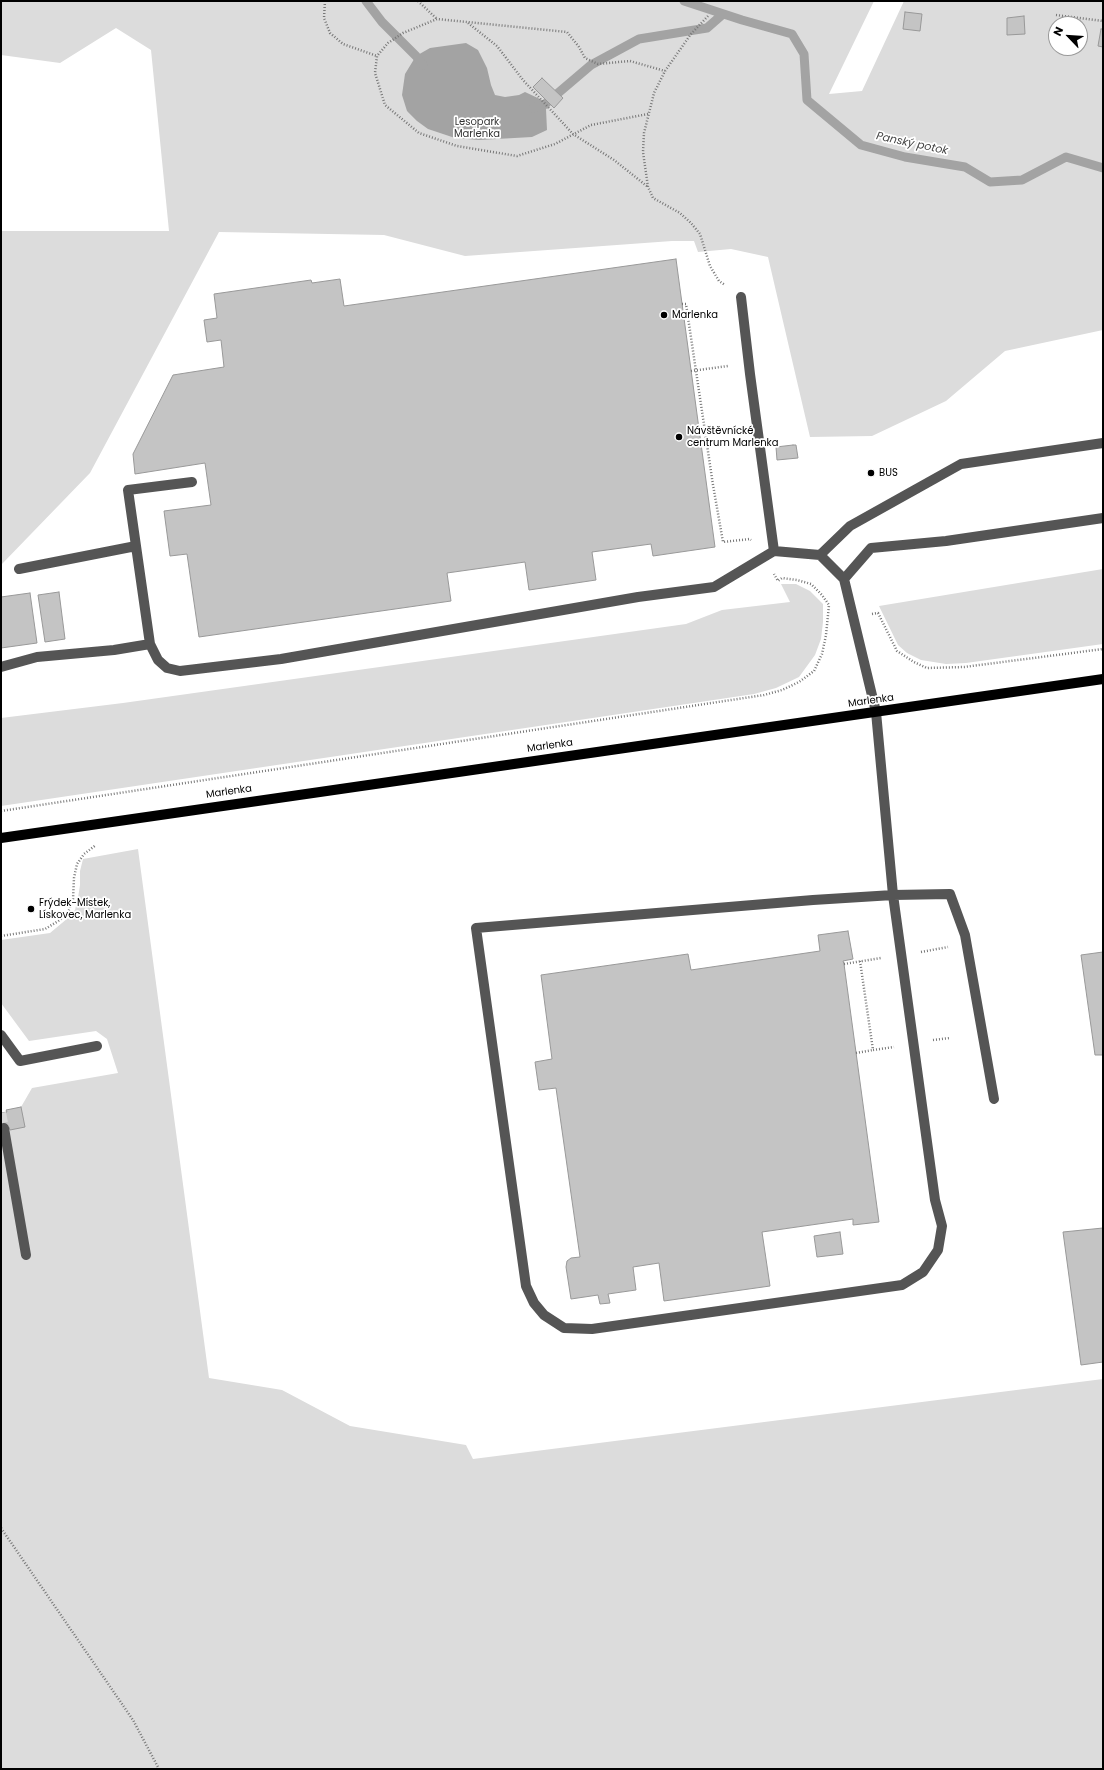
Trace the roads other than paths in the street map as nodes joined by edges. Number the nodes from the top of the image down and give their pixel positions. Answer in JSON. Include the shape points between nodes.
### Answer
{"nodes":[{"id":1,"x":741,"y":297,"type":"road end"},
{"id":2,"x":1103,"y":443,"type":"edge"},
{"id":3,"x":192,"y":482,"type":"dead end"},
{"id":4,"x":1103,"y":518,"type":"edge"},
{"id":5,"x":136,"y":546,"type":"junction"},
{"id":6,"x":774,"y":551,"type":"junction"},
{"id":7,"x":820,"y":555,"type":"junction"},
{"id":8,"x":19,"y":569,"type":"dead end"},
{"id":9,"x":844,"y":579,"type":"junction"},
{"id":10,"x":150,"y":644,"type":"junction"},
{"id":11,"x":1,"y":667,"type":"edge"},
{"id":12,"x":1103,"y":679,"type":"edge"},
{"id":13,"x":876,"y":712,"type":"junction"},
{"id":14,"x":1,"y":838,"type":"edge"},
{"id":15,"x":893,"y":895,"type":"junction"},
{"id":16,"x":3,"y":1038,"type":"edge"},
{"id":17,"x":97,"y":1046,"type":"dead end"},
{"id":18,"x":1,"y":1052,"type":"edge"},
{"id":19,"x":994,"y":1099,"type":"dead end"},
{"id":20,"x":4,"y":1128,"type":"dead end"},
{"id":21,"x":26,"y":1255,"type":"dead end"}],
"edges":[{"from":1,"to":6,"type":"lane"},
{"from":2,"to":7,"type":"lane","via":[[961,464],[850,526]]},
{"from":3,"to":5,"type":"lane","via":[[128,490]]},
{"from":4,"to":9,"type":"lane","via":[[946,541],[871,548]]},
{"from":5,"to":8,"type":"lane"},
{"from":5,"to":10,"type":"lane"},
{"from":6,"to":7,"type":"lane"},
{"from":6,"to":10,"type":"lane","via":[[714,587],[281,659],[180,671],[167,668],[158,660]]},
{"from":7,"to":9,"type":"lane"},
{"from":9,"to":13,"type":"lane"},
{"from":10,"to":11,"type":"lane","via":[[37,657]]},
{"from":12,"to":13,"type":"main road","name":"Marlenka"},
{"from":13,"to":14,"type":"main road","name":"Marlenka"},
{"from":13,"to":15,"type":"lane"},
{"from":15,"to":15,"type":"lane","via":[[935,1200],[942,1226],[938,1250],[923,1272],[902,1285],[592,1329],[564,1328],[544,1315],[534,1303],[526,1286],[476,928]]},
{"from":15,"to":19,"type":"lane","via":[[950,894],[965,935]]},
{"from":16,"to":17,"type":"lane","via":[[20,1061]]},
{"from":16,"to":18,"type":"lane"},
{"from":20,"to":21,"type":"lane"}]}
